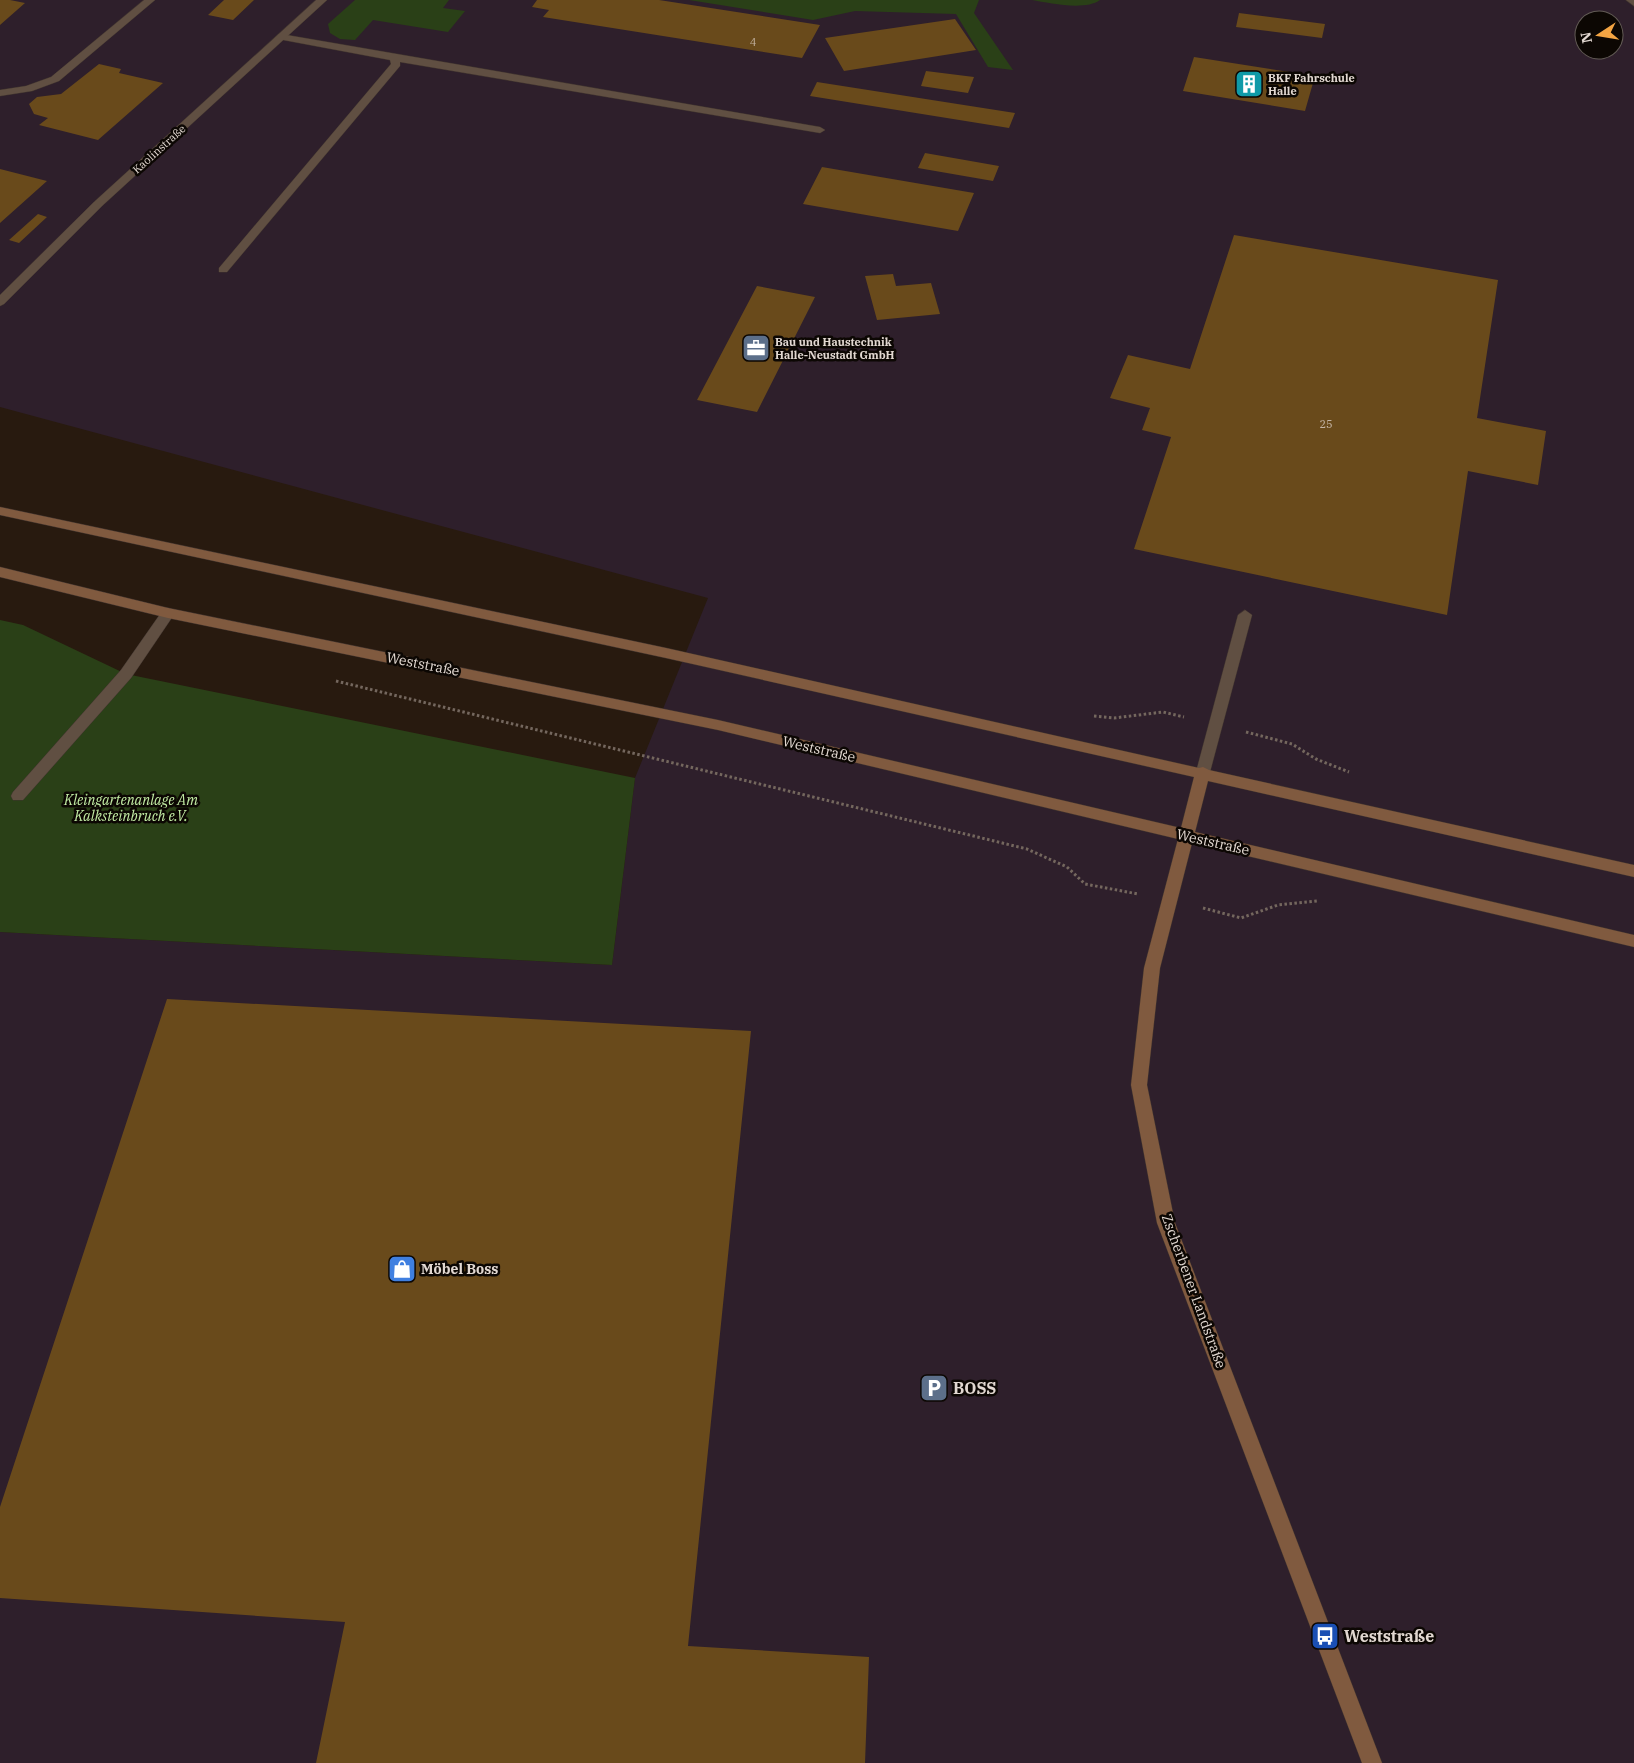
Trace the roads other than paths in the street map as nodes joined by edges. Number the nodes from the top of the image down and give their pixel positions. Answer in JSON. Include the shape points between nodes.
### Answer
{"nodes":[{"id":1,"x":150,"y":0,"type":"edge"},
{"id":2,"x":322,"y":0,"type":"edge"},
{"id":3,"x":1631,"y":0,"type":"edge"},
{"id":4,"x":1634,"y":3,"type":"edge"},
{"id":5,"x":281,"y":37,"type":"junction"},
{"id":6,"x":394,"y":58,"type":"junction"},
{"id":7,"x":0,"y":93,"type":"edge"},
{"id":8,"x":820,"y":130,"type":"dead end"},
{"id":9,"x":223,"y":270,"type":"dead end"},
{"id":10,"x":0,"y":302,"type":"edge"},
{"id":11,"x":0,"y":511,"type":"edge"},
{"id":12,"x":0,"y":572,"type":"edge"},
{"id":13,"x":168,"y":613,"type":"junction"},
{"id":14,"x":1244,"y":615,"type":"dead end"},
{"id":15,"x":1203,"y":772,"type":"junction"},
{"id":16,"x":18,"y":796,"type":"dead end"},
{"id":17,"x":1186,"y":836,"type":"junction"},
{"id":18,"x":1634,"y":871,"type":"edge"},
{"id":19,"x":1634,"y":941,"type":"edge"},
{"id":20,"x":1372,"y":1763,"type":"edge"}],
"edges":[{"from":1,"to":7,"type":"street","via":[[55,79],[18,92]]},
{"from":2,"to":5,"type":"street","name":"Kaolinstraße"},
{"from":3,"to":4,"type":"street"},
{"from":5,"to":6,"type":"street"},
{"from":5,"to":10,"type":"street","name":"Kaolinstraße","via":[[98,204]]},
{"from":6,"to":8,"type":"street"},
{"from":6,"to":9,"type":"street","via":[[396,64]]},
{"from":11,"to":15,"type":"main road"},
{"from":12,"to":13,"type":"main road","name":"Weststraße"},
{"from":13,"to":16,"type":"street","via":[[126,674]]},
{"from":13,"to":17,"type":"main road","name":"Weststraße","via":[[718,725]]},
{"from":14,"to":15,"type":"street"},
{"from":15,"to":17,"type":"main road","name":"Zscherbener Landstraße"},
{"from":15,"to":18,"type":"main road"},
{"from":17,"to":19,"type":"main road","name":"Weststraße"},
{"from":17,"to":20,"type":"main road","name":"Zscherbener Landstraße","via":[[1152,968],[1139,1085],[1166,1223]]}]}
